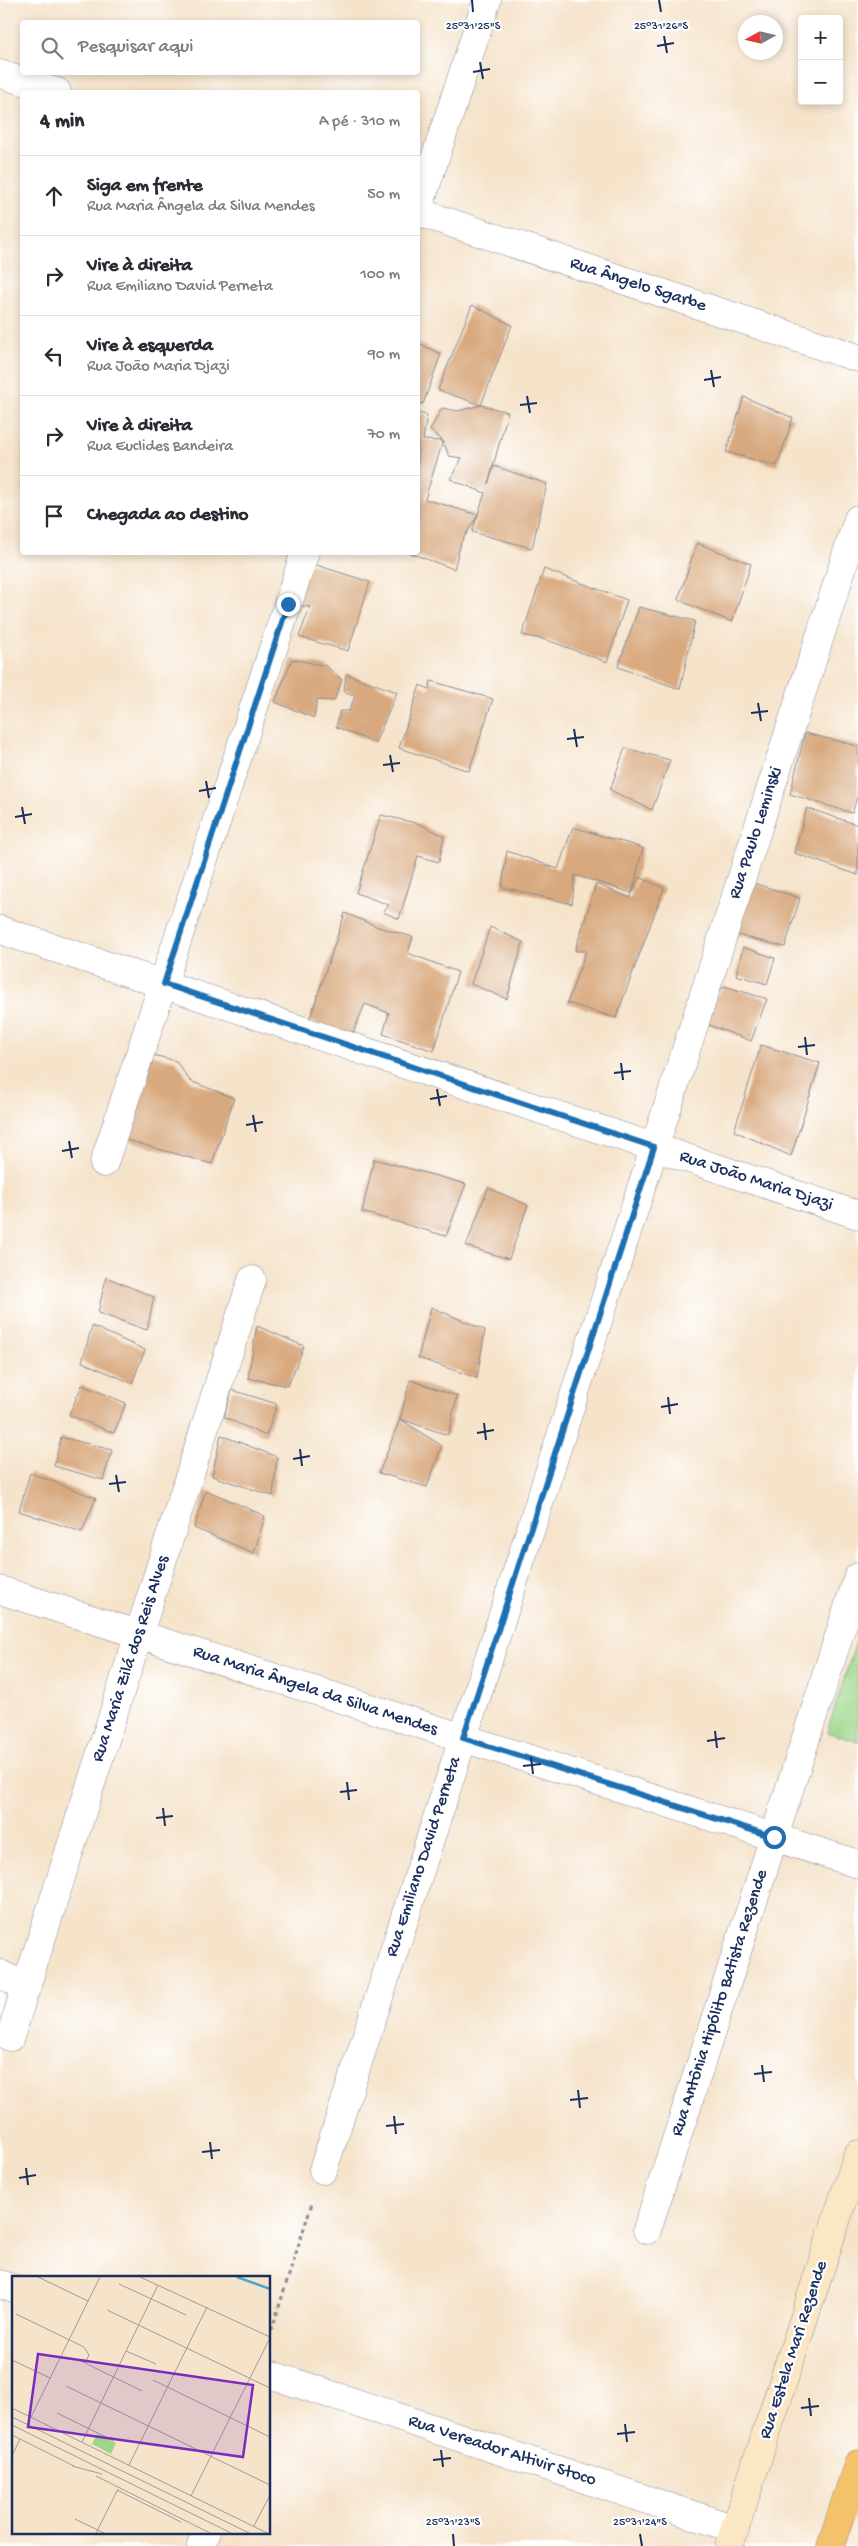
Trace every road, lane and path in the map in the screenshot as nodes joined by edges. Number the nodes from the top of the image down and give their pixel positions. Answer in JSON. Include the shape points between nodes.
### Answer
{"nodes":[{"id":1,"x":487,"y":0,"type":"edge"},
{"id":2,"x":0,"y":74,"type":"edge"},
{"id":3,"x":51,"y":90,"type":"edge"},
{"id":4,"x":420,"y":205,"type":"edge"},
{"id":5,"x":420,"y":212,"type":"edge"},
{"id":6,"x":858,"y":358,"type":"edge"},
{"id":7,"x":858,"y":519,"type":"edge"},
{"id":8,"x":304,"y":555,"type":"edge"},
{"id":9,"x":0,"y":930,"type":"edge"},
{"id":10,"x":164,"y":984,"type":"junction"},
{"id":11,"x":654,"y":1147,"type":"junction"},
{"id":12,"x":104,"y":1163,"type":"dead end"},
{"id":13,"x":858,"y":1215,"type":"edge"},
{"id":14,"x":252,"y":1280,"type":"dead end"},
{"id":15,"x":858,"y":1577,"type":"edge"},
{"id":16,"x":0,"y":1590,"type":"edge"},
{"id":17,"x":139,"y":1635,"type":"junction"},
{"id":18,"x":463,"y":1738,"type":"junction"},
{"id":19,"x":774,"y":1837,"type":"junction"},
{"id":20,"x":858,"y":1864,"type":"edge"},
{"id":21,"x":0,"y":1974,"type":"edge"},
{"id":22,"x":27,"y":1987,"type":"junction"},
{"id":23,"x":10,"y":2038,"type":"dead end"},
{"id":24,"x":858,"y":2154,"type":"edge"},
{"id":25,"x":323,"y":2170,"type":"joint"},
{"id":26,"x":646,"y":2230,"type":"dead end"},
{"id":27,"x":0,"y":2284,"type":"edge"},
{"id":28,"x":12,"y":2288,"type":"edge"},
{"id":29,"x":270,"y":2335,"type":"edge"},
{"id":30,"x":270,"y":2374,"type":"edge"},
{"id":31,"x":858,"y":2464,"type":"edge"},
{"id":32,"x":205,"y":2534,"type":"edge"},
{"id":33,"x":732,"y":2537,"type":"edge"},
{"id":34,"x":201,"y":2546,"type":"edge"},
{"id":35,"x":831,"y":2546,"type":"edge"}],
"edges":[{"from":1,"to":4,"type":"street"},
{"from":2,"to":3,"type":"street"},
{"from":5,"to":6,"type":"street","name":"Rua Ângelo Sgarbe"},
{"from":7,"to":11,"type":"street","name":"Rua Paulo Leminski"},
{"from":8,"to":10,"type":"street"},
{"from":9,"to":10,"type":"street","name":"Rua João Maria Djazi"},
{"from":10,"to":11,"type":"street","name":"Rua João Maria Djazi"},
{"from":10,"to":12,"type":"street"},
{"from":11,"to":13,"type":"street","name":"Rua João Maria Djazi"},
{"from":11,"to":18,"type":"street","name":"Rua Emiliano David Perneta"},
{"from":14,"to":17,"type":"street","name":"Rua Maria Zilá dos Reis Alves"},
{"from":15,"to":19,"type":"street","name":"Rua Antônia Hipólito Batista Rezende"},
{"from":16,"to":17,"type":"street","name":"Rua Maria Ângela da Silva Mendes"},
{"from":17,"to":18,"type":"street","name":"Rua Maria Ângela da Silva Mendes"},
{"from":17,"to":22,"type":"street","name":"Rua Maria Zilá dos Reis Alves"},
{"from":18,"to":19,"type":"street","name":"Rua Maria Ângela da Silva Mendes"},
{"from":18,"to":25,"type":"street","name":"Rua Emiliano David Perneta"},
{"from":19,"to":20,"type":"street","name":"Rua Maria Ângela da Silva Mendes"},
{"from":19,"to":26,"type":"street","name":"Rua Antônia Hipólito Batista Rezende"},
{"from":21,"to":22,"type":"street"},
{"from":22,"to":23,"type":"street","name":"Rua Maria Zilá dos Reis Alves"},
{"from":24,"to":33,"type":"street","name":"Rua Estela Mari Rezende"},
{"from":25,"to":29,"type":"path"},
{"from":27,"to":28,"type":"street"},
{"from":30,"to":33,"type":"street","name":"Rua Vereador Altivir Stoco"},
{"from":31,"to":35,"type":"highway"},
{"from":32,"to":34,"type":"street"}]}
